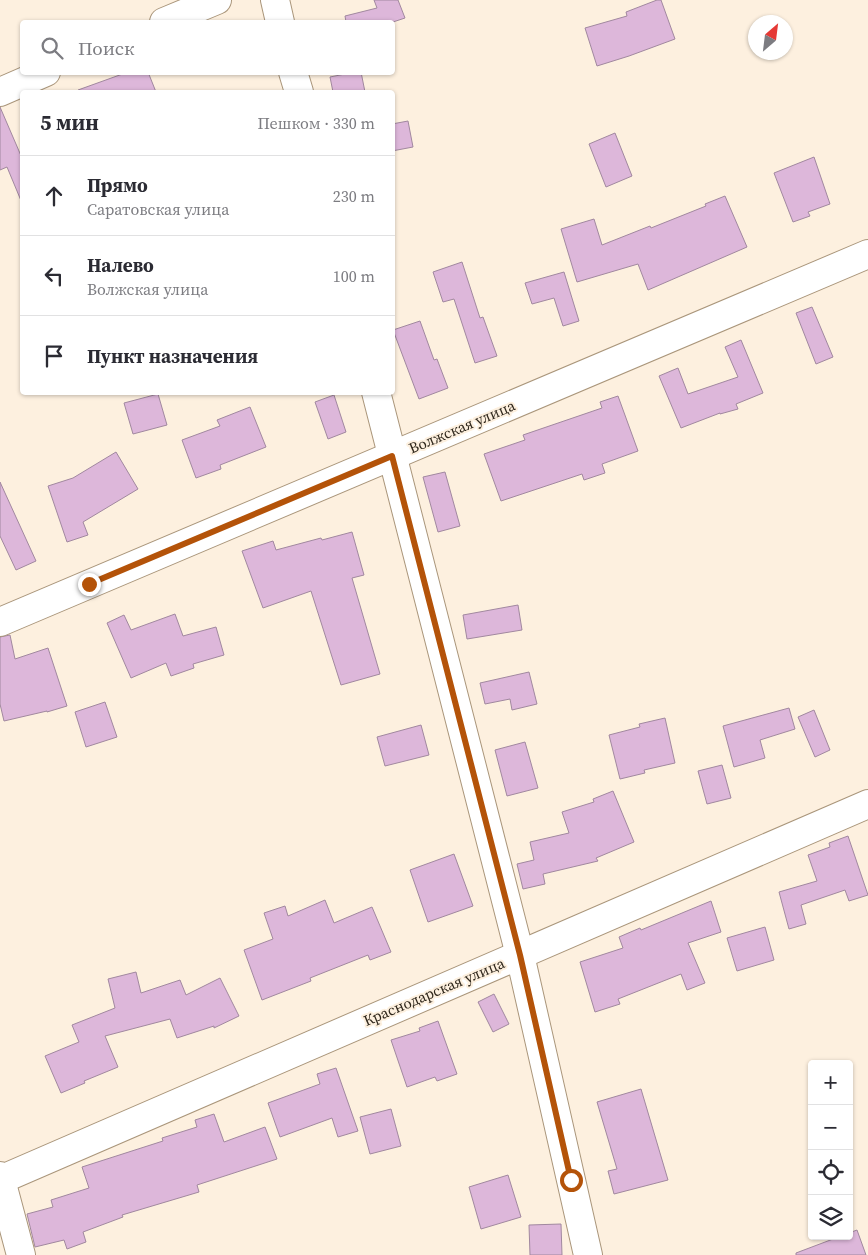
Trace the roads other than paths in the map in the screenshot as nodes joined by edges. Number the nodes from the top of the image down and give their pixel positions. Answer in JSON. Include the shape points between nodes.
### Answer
{"nodes":[{"id":1,"x":217,"y":0,"type":"edge"},
{"id":2,"x":275,"y":0,"type":"edge"},
{"id":3,"x":169,"y":20,"type":"edge"},
{"id":4,"x":280,"y":20,"type":"edge"},
{"id":5,"x":39,"y":75,"type":"edge"},
{"id":6,"x":294,"y":75,"type":"edge"},
{"id":7,"x":298,"y":90,"type":"edge"},
{"id":8,"x":0,"y":92,"type":"edge"},
{"id":9,"x":868,"y":254,"type":"edge"},
{"id":10,"x":377,"y":395,"type":"edge"},
{"id":11,"x":392,"y":456,"type":"junction"},
{"id":12,"x":0,"y":622,"type":"edge"},
{"id":13,"x":868,"y":804,"type":"edge"},
{"id":14,"x":520,"y":955,"type":"junction"},
{"id":15,"x":0,"y":1179,"type":"edge"},
{"id":16,"x":22,"y":1255,"type":"edge"},
{"id":17,"x":588,"y":1255,"type":"edge"}],
"edges":[{"from":1,"to":3,"type":"street"},
{"from":2,"to":4,"type":"street"},
{"from":5,"to":8,"type":"street"},
{"from":6,"to":7,"type":"street"},
{"from":9,"to":11,"type":"street","name":"Волжская улица"},
{"from":10,"to":11,"type":"street"},
{"from":11,"to":12,"type":"street","name":"Волжская улица"},
{"from":11,"to":14,"type":"street"},
{"from":13,"to":14,"type":"street","name":"Краснодарская улица"},
{"from":14,"to":15,"type":"street","name":"Краснодарская улица"},
{"from":14,"to":17,"type":"street"},
{"from":15,"to":16,"type":"street"}]}
